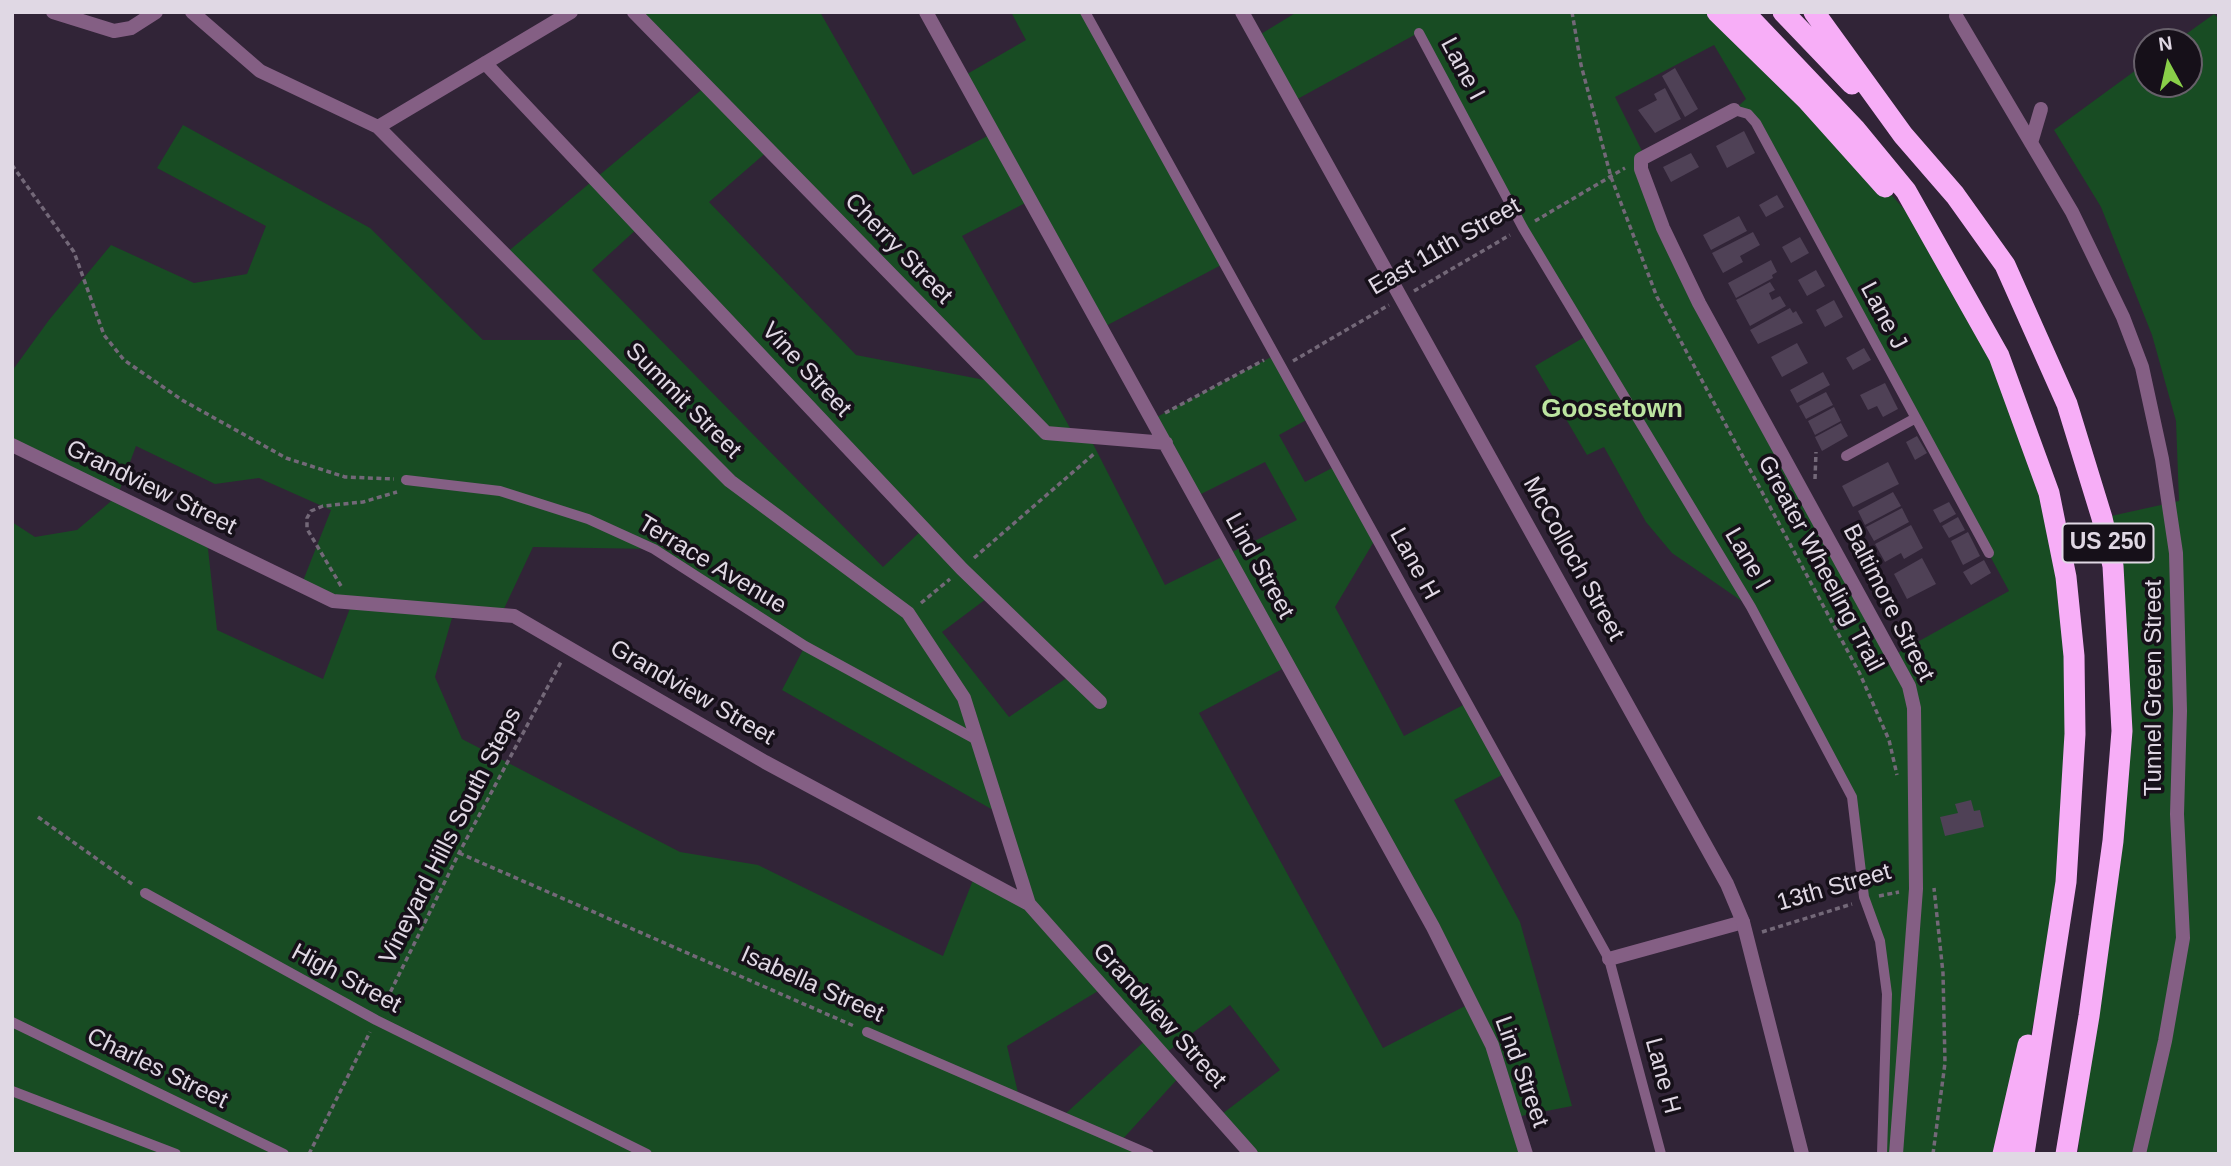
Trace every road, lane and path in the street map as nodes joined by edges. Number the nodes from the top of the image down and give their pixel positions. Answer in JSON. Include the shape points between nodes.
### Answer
{"nodes":[{"id":1,"x":53,"y":12,"type":"edge"},
{"id":2,"x":156,"y":12,"type":"edge"},
{"id":3,"x":192,"y":12,"type":"edge"},
{"id":4,"x":571,"y":12,"type":"edge"},
{"id":5,"x":634,"y":12,"type":"edge"},
{"id":6,"x":926,"y":12,"type":"edge"},
{"id":7,"x":1085,"y":12,"type":"edge"},
{"id":8,"x":1242,"y":12,"type":"edge"},
{"id":9,"x":1572,"y":12,"type":"edge"},
{"id":10,"x":1717,"y":12,"type":"edge"},
{"id":11,"x":1744,"y":12,"type":"edge"},
{"id":12,"x":1783,"y":12,"type":"edge"},
{"id":13,"x":1814,"y":12,"type":"edge"},
{"id":14,"x":1956,"y":16,"type":"dead end"},
{"id":15,"x":547,"y":17,"type":"edge"},
{"id":16,"x":1419,"y":33,"type":"dead end"},
{"id":17,"x":485,"y":63,"type":"junction"},
{"id":18,"x":2041,"y":109,"type":"dead end"},
{"id":19,"x":1734,"y":110,"type":"joint"},
{"id":20,"x":378,"y":127,"type":"junction"},
{"id":21,"x":1903,"y":135,"type":"junction"},
{"id":22,"x":2031,"y":143,"type":"junction"},
{"id":23,"x":1636,"y":162,"type":"junction"},
{"id":24,"x":12,"y":165,"type":"edge"},
{"id":25,"x":1611,"y":177,"type":"junction"},
{"id":26,"x":1523,"y":228,"type":"junction"},
{"id":27,"x":1959,"y":283,"type":"junction"},
{"id":28,"x":1402,"y":298,"type":"junction"},
{"id":29,"x":1275,"y":355,"type":"junction"},
{"id":30,"x":1282,"y":368,"type":"junction"},
{"id":31,"x":1153,"y":419,"type":"junction"},
{"id":32,"x":1914,"y":419,"type":"junction"},
{"id":33,"x":1112,"y":437,"type":"junction"},
{"id":34,"x":1166,"y":443,"type":"junction"},
{"id":35,"x":12,"y":444,"type":"edge"},
{"id":36,"x":1816,"y":452,"type":"dead end"},
{"id":37,"x":1846,"y":456,"type":"dead end"},
{"id":38,"x":406,"y":480,"type":"joint"},
{"id":39,"x":421,"y":482,"type":"junction"},
{"id":40,"x":1815,"y":485,"type":"dead end"},
{"id":41,"x":1989,"y":552,"type":"dead end"},
{"id":42,"x":962,"y":569,"type":"junction"},
{"id":43,"x":352,"y":602,"type":"junction"},
{"id":44,"x":908,"y":613,"type":"junction"},
{"id":45,"x":569,"y":648,"type":"junction"},
{"id":46,"x":1100,"y":702,"type":"dead end"},
{"id":47,"x":977,"y":740,"type":"junction"},
{"id":48,"x":1897,"y":776,"type":"dead end"},
{"id":49,"x":38,"y":817,"type":"dead end"},
{"id":50,"x":459,"y":853,"type":"junction"},
{"id":51,"x":2066,"y":882,"type":"junction"},
{"id":52,"x":1916,"y":889,"type":"junction"},
{"id":53,"x":145,"y":893,"type":"joint"},
{"id":54,"x":1865,"y":900,"type":"junction"},
{"id":55,"x":1029,"y":904,"type":"junction"},
{"id":56,"x":1745,"y":929,"type":"junction"},
{"id":57,"x":1609,"y":959,"type":"junction"},
{"id":58,"x":2089,"y":1016,"type":"junction"},
{"id":59,"x":376,"y":1020,"type":"junction"},
{"id":60,"x":12,"y":1022,"type":"edge"},
{"id":61,"x":867,"y":1032,"type":"joint"},
{"id":62,"x":12,"y":1091,"type":"edge"},
{"id":63,"x":176,"y":1154,"type":"edge"},
{"id":64,"x":284,"y":1154,"type":"edge"},
{"id":65,"x":309,"y":1154,"type":"edge"},
{"id":66,"x":647,"y":1154,"type":"edge"},
{"id":67,"x":1150,"y":1154,"type":"edge"},
{"id":68,"x":1251,"y":1154,"type":"edge"},
{"id":69,"x":1526,"y":1154,"type":"edge"},
{"id":70,"x":1661,"y":1154,"type":"edge"},
{"id":71,"x":1802,"y":1154,"type":"edge"},
{"id":72,"x":1882,"y":1154,"type":"edge"},
{"id":73,"x":1896,"y":1154,"type":"edge"},
{"id":74,"x":1933,"y":1154,"type":"edge"},
{"id":75,"x":2003,"y":1154,"type":"edge"},
{"id":76,"x":2024,"y":1154,"type":"edge"},
{"id":77,"x":2066,"y":1154,"type":"edge"},
{"id":78,"x":2078,"y":1154,"type":"edge"},
{"id":79,"x":2139,"y":1154,"type":"edge"}],
"edges":[{"from":1,"to":2,"type":"street","via":[[114,31],[131,28]]},
{"from":3,"to":20,"type":"street","name":"Summit Street","via":[[260,71]]},
{"from":4,"to":15,"type":"street"},
{"from":5,"to":33,"type":"street","name":"Cherry Street","via":[[1046,433]]},
{"from":6,"to":31,"type":"street","name":"Lind Street"},
{"from":7,"to":29,"type":"lane","name":"Lane H"},
{"from":8,"to":28,"type":"street","name":"McColloch Street"},
{"from":9,"to":25,"type":"path","name":"Greater Wheeling Trail"},
{"from":10,"to":27,"type":"highway","number":"US 250","via":[[1833,127],[1904,209]]},
{"from":11,"to":27,"type":"highway","via":[[1855,129],[1906,191]]},
{"from":12,"to":21,"type":"highway"},
{"from":13,"to":21,"type":"highway","number":"US 250"},
{"from":14,"to":22,"type":"street","name":"Tunnel Green Street"},
{"from":15,"to":17,"type":"street"},
{"from":16,"to":26,"type":"lane","name":"Lane I"},
{"from":17,"to":20,"type":"street"},
{"from":17,"to":42,"type":"street","name":"Vine Street"},
{"from":18,"to":22,"type":"street"},
{"from":19,"to":23,"type":"street"},
{"from":19,"to":32,"type":"lane","name":"Lane J","via":[[1748,114],[1756,123]]},
{"from":20,"to":44,"type":"street","name":"Summit Street","via":[[730,481]]},
{"from":21,"to":58,"type":"highway","number":"US 250","via":[[1955,195],[2004,265],[2067,404],[2096,491],[2113,566],[2122,731],[2113,841]]},
{"from":22,"to":79,"type":"street","name":"Tunnel Green Street","via":[[2098,263],[2141,367],[2162,459],[2176,553],[2177,814],[2183,938]]},
{"from":23,"to":25,"type":"path","name":"East 11th Street"},
{"from":23,"to":52,"type":"street","name":"Baltimore Street","via":[[1699,303],[1909,686],[1914,708]]},
{"from":24,"to":38,"type":"path","via":[[74,252],[104,335],[124,360],[183,400],[286,458],[345,477]]},
{"from":25,"to":26,"type":"path","name":"East 11th Street"},
{"from":25,"to":48,"type":"path","name":"Greater Wheeling Trail","via":[[1657,297],[1860,674],[1889,740]]},
{"from":26,"to":28,"type":"path","name":"East 11th Street"},
{"from":26,"to":54,"type":"lane","name":"Lane I","via":[[1702,523],[1852,797]]},
{"from":27,"to":51,"type":"highway","number":"US 250","via":[[1999,356],[2020,408],[2049,493],[2066,577],[2075,734]]},
{"from":28,"to":30,"type":"path","name":"East 11th Street"},
{"from":28,"to":56,"type":"street","name":"McColloch Street","via":[[1718,868]]},
{"from":29,"to":30,"type":"lane","name":"Lane H"},
{"from":29,"to":31,"type":"path"},
{"from":30,"to":57,"type":"lane","name":"Lane H"},
{"from":31,"to":34,"type":"street","name":"Lind Street"},
{"from":32,"to":37,"type":"lane"},
{"from":32,"to":41,"type":"lane","name":"Lane J"},
{"from":33,"to":34,"type":"street","name":"Cherry Street"},
{"from":33,"to":42,"type":"path"},
{"from":34,"to":69,"type":"street","name":"Lind Street","via":[[1438,938],[1492,1045]]},
{"from":35,"to":43,"type":"street","name":"Grandview Street","via":[[333,601]]},
{"from":36,"to":40,"type":"path"},
{"from":38,"to":39,"type":"lane","name":"Terrace Avenue"},
{"from":39,"to":43,"type":"path","via":[[381,497],[311,511],[307,529]]},
{"from":39,"to":47,"type":"lane","name":"Terrace Avenue","via":[[500,491],[588,519],[643,544],[805,646]]},
{"from":42,"to":44,"type":"path"},
{"from":42,"to":46,"type":"street","name":"Vine Street"},
{"from":43,"to":45,"type":"street","name":"Grandview Street","via":[[514,616]]},
{"from":44,"to":47,"type":"street","name":"Summit Street","via":[[964,698]]},
{"from":45,"to":50,"type":"path","name":"Vineyard Hills South Steps"},
{"from":45,"to":55,"type":"street","name":"Grandview Street","via":[[765,762]]},
{"from":47,"to":55,"type":"street","name":"Summit Street"},
{"from":49,"to":53,"type":"path"},
{"from":50,"to":59,"type":"path","name":"Vineyard Hills South Steps"},
{"from":50,"to":61,"type":"path","name":"Isabella Street"},
{"from":51,"to":75,"type":"highway"},
{"from":51,"to":76,"type":"highway","number":"US 250"},
{"from":52,"to":54,"type":"path","name":"13th Street"},
{"from":52,"to":73,"type":"street","name":"Baltimore Street"},
{"from":52,"to":74,"type":"path","name":"13th Street","via":[[1934,886],[1943,973],[1945,1063]]},
{"from":53,"to":59,"type":"lane","name":"High Street"},
{"from":54,"to":56,"type":"path","name":"13th Street","via":[[1816,918]]},
{"from":54,"to":72,"type":"lane","name":"Lane I","via":[[1880,941],[1886,994]]},
{"from":55,"to":68,"type":"street","name":"Grandview Street"},
{"from":56,"to":57,"type":"street"},
{"from":56,"to":71,"type":"street","name":"McColloch Street"},
{"from":57,"to":70,"type":"lane","name":"Lane H"},
{"from":58,"to":77,"type":"highway","number":"US 250"},
{"from":58,"to":78,"type":"highway"},
{"from":59,"to":65,"type":"path","name":"Vineyard Hills South Steps"},
{"from":59,"to":66,"type":"lane","name":"High Street"},
{"from":60,"to":64,"type":"lane","name":"Charles Street"},
{"from":61,"to":67,"type":"lane","name":"Isabella Street"},
{"from":62,"to":63,"type":"lane"}]}
